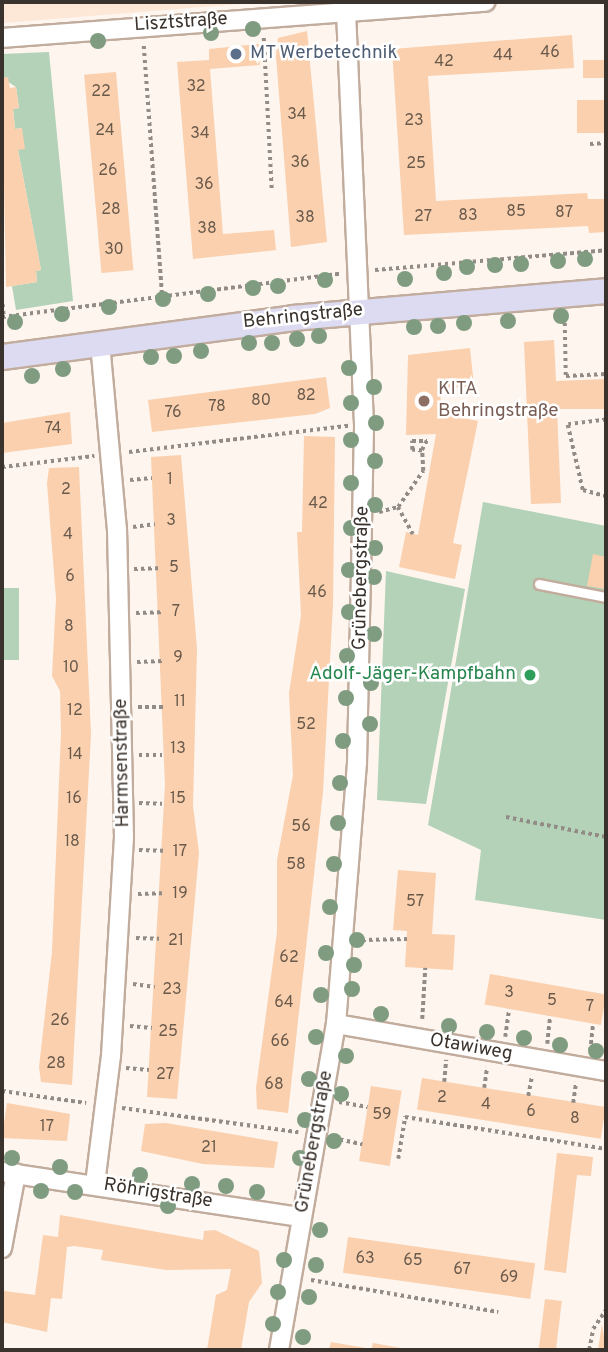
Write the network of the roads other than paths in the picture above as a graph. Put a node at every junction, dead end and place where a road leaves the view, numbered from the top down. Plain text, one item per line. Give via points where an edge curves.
1 (486, 2) edge
2 (371, 5) edge
3 (346, 11) junction
4 (2, 38) edge
5 (606, 291) edge
6 (361, 311) junction
7 (100, 342) junction
8 (2, 357) edge
9 (539, 584) dead end
10 (606, 597) edge
11 (336, 1024) junction
12 (597, 1069) edge
13 (9, 1172) edge
14 (95, 1184) junction
15 (301, 1217) junction
16 (2, 1248) edge
17 (279, 1350) edge

1 - 2 street, Lisztstraße
2 - 3 street, Lisztstraße
3 - 4 street, Lisztstraße
3 - 6 street, Grünebergstraße
5 - 6 main road, Behringstraße
6 - 7 main road, Behringstraße
6 - 11 street, Grünebergstraße via 364,424 358,762
7 - 8 main road, Behringstraße
7 - 14 street, Harmsenstraße via 112,454 120,613 122,894 106,1106
9 - 10 lane
11 - 12 street, Otawiweg
11 - 15 street, Grünebergstraße
13 - 14 street, Röhrigstraße
13 - 16 street, Röhrigstraße
14 - 15 street, Röhrigstraße
15 - 17 street, Grünebergstraße

